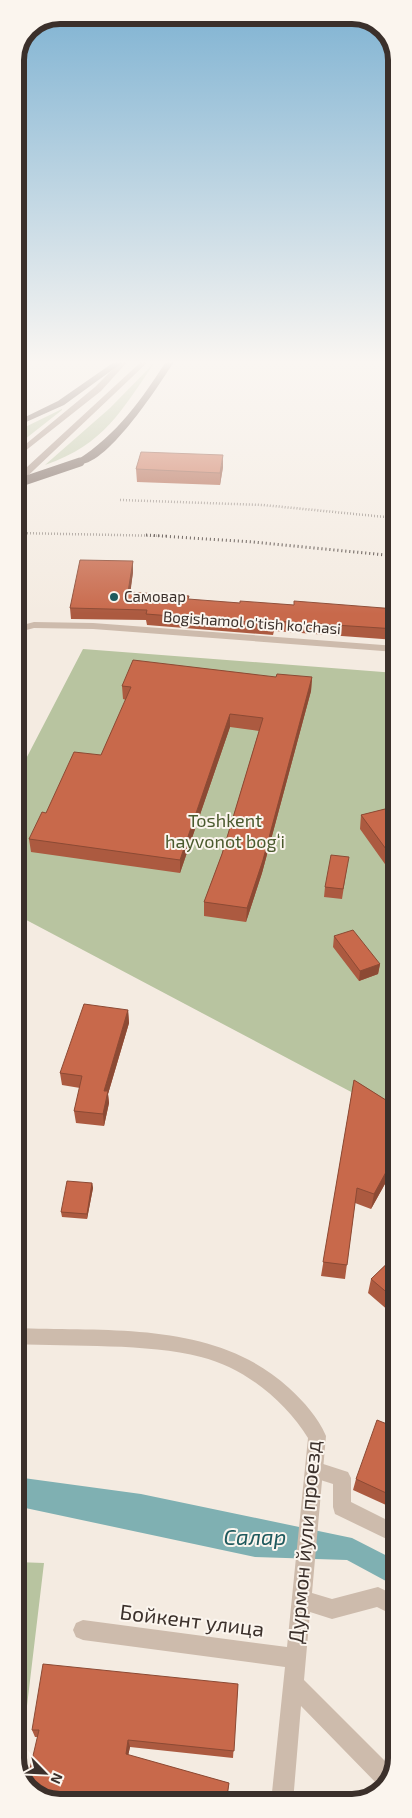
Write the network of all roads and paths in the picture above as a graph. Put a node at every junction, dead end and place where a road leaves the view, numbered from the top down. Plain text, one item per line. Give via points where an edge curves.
1 (56, 445) edge
2 (106, 445) edge
3 (24, 476) edge
4 (24, 482) edge
5 (24, 628) edge
6 (388, 648) edge
7 (24, 1336) edge
8 (314, 1470) junction
9 (388, 1530) edge
10 (301, 1599) junction
11 (388, 1602) edge
12 (82, 1630) dead end
13 (295, 1658) junction
14 (292, 1683) junction
15 (384, 1775) edge
16 (283, 1794) edge

1 - 3 main road
2 - 4 highway, bridge via 80,462
5 - 6 street, Bogishamol o'tish ko'chasi via 93,626
7 - 8 street, Дурмон йули проезд via 184,1345 222,1356 276,1387 307,1417 316,1436
8 - 9 street via 342,1478 342,1507
8 - 10 street, Дурмон йули проезд
10 - 11 street via 332,1608 378,1597
10 - 13 street, Дурмон йули проезд
12 - 13 street, Бойкент улица
13 - 14 street, Дурмон йули проезд
14 - 15 street
14 - 16 street, Дурмон йули проезд

